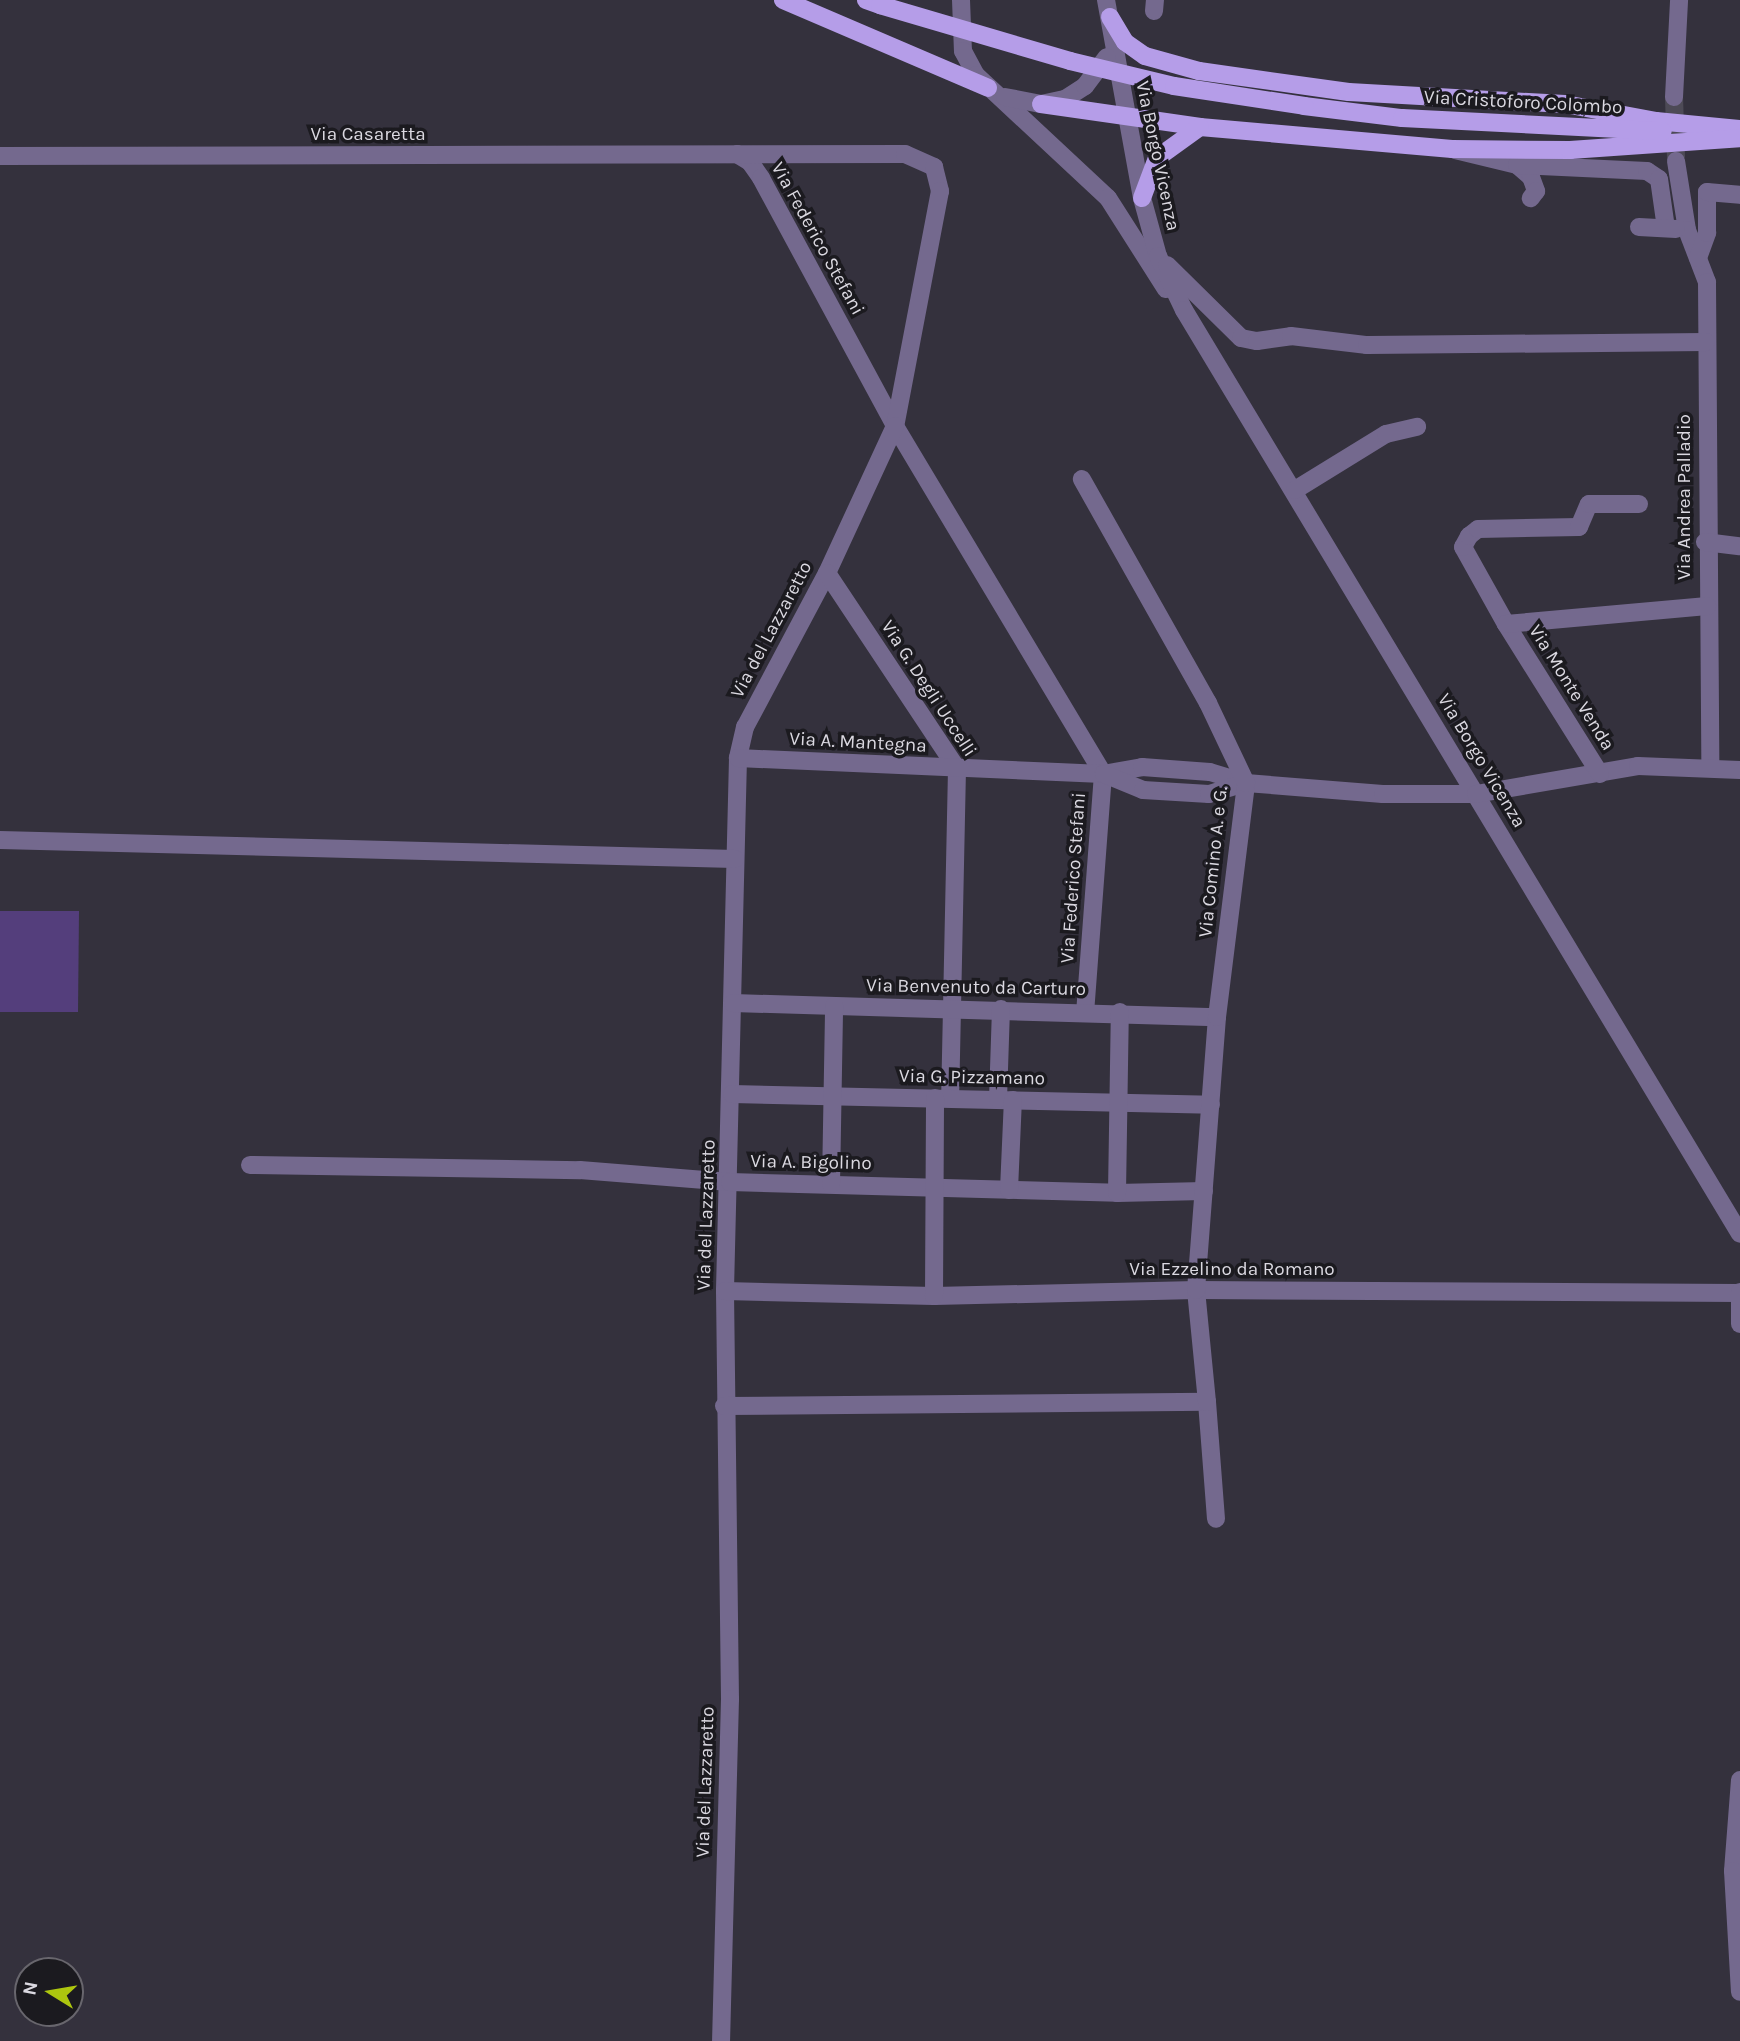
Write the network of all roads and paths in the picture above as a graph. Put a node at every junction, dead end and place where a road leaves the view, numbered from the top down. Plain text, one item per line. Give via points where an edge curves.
1 (783, 0) edge
2 (961, 0) edge
3 (873, 3) edge
4 (1107, 5) edge
5 (1678, 7) edge
6 (1111, 46) junction
7 (995, 92) junction
8 (1674, 97) tunnel mouth
9 (1041, 104) junction
10 (1128, 118) junction
11 (1200, 127) junction
12 (1740, 133) edge
13 (1452, 149) junction
14 (737, 154) junction
15 (0, 156) edge
16 (1676, 161) tunnel mouth
17 (1517, 165) junction
18 (1740, 195) edge
19 (1142, 198) junction
20 (1531, 198) dead end
21 (1639, 227) dead end
22 (1666, 228) junction
23 (1687, 230) junction
24 (1158, 256) junction
25 (1698, 258) junction
26 (1184, 310) junction
27 (1706, 342) junction
28 (895, 426) junction
29 (1417, 427) dead end
30 (1082, 479) dead end
31 (1295, 489) junction
32 (1639, 504) dead end
33 (1705, 542) junction
34 (1740, 546) edge
35 (827, 573) junction
36 (1707, 606) junction
37 (1506, 625) junction
38 (738, 758) junction
39 (1710, 767) junction
40 (957, 769) junction
41 (1740, 770) edge
42 (1103, 774) junction
43 (1600, 774) junction
44 (1246, 783) junction
45 (1476, 794) junction
46 (0, 841) edge
47 (735, 859) junction
48 (733, 1003) junction
49 (834, 1006) junction
50 (952, 1007) junction
51 (1001, 1009) junction
52 (1085, 1012) junction
53 (1120, 1012) junction
54 (1217, 1017) junction
55 (732, 1094) junction
56 (832, 1096) junction
57 (943, 1098) junction
58 (1005, 1099) junction
59 (1118, 1101) junction
60 (1211, 1105) junction
61 (250, 1165) dead end
62 (730, 1182) junction
63 (831, 1184) junction
64 (935, 1187) junction
65 (1009, 1190) junction
66 (1204, 1191) junction
67 (1117, 1193) junction
68 (1740, 1234) edge
69 (1196, 1290) junction
70 (725, 1291) junction
71 (1740, 1293) edge
72 (934, 1296) junction
73 (1740, 1324) edge
74 (1207, 1402) junction
75 (724, 1406) junction
76 (1216, 1519) dead end
77 (1740, 1780) edge
78 (1740, 1992) edge
79 (721, 2041) edge

1 - 7 main road
2 - 7 street, Via Borgo Vicenza via 963,51
3 - 12 main road, Via Cristoforo Colombo, bridge via 988,41 1083,65 1174,86 1304,106 1402,118
4 - 6 street, Via Borgo Vicenza
4 - 12 main road via 1125,43 1145,56 1199,71 1349,92 1565,104
5 - 8 street
6 - 9 street via 1085,86 1065,99
6 - 10 street, Via Borgo Vicenza
7 - 9 street
7 - 26 street, Via Borgo Vicenza via 1108,198 1150,269
9 - 10 main road
10 - 11 main road
10 - 19 street, Via Borgo Vicenza
11 - 13 main road
11 - 19 main road via 1157,158
12 - 13 main road via 1570,150
13 - 17 street
14 - 15 street, Via Casaretta
14 - 28 street, Via Federico Stefani via 750,162 761,178
14 - 28 street, Via Federico Stefani via 905,154 934,167 940,191
16 - 23 street, Via Andrea Palladio
17 - 20 street via 1531,177 1536,191
17 - 22 street via 1647,171 1659,179
18 - 25 street via 1707,192 1707,233
19 - 24 street, Via Borgo Vicenza
21 - 22 street
22 - 23 street
23 - 25 street, Via Andrea Palladio
24 - 26 street, Via Borgo Vicenza
24 - 27 street via 1241,338 1257,341 1291,337 1367,345
25 - 27 street, Via Andrea Palladio via 1707,282
26 - 31 street, Via Borgo Vicenza
27 - 33 street, Via Andrea Palladio
28 - 35 street, Via del Lazzaretto
28 - 42 street, Via Federico Stefani
29 - 31 street via 1386,434
30 - 44 street, Via Comino A. e G. via 1208,703
31 - 45 street, Via Borgo Vicenza
32 - 37 street, Via Monte Venda via 1589,504 1579,527 1478,528 1469,536 1463,547
33 - 34 street
33 - 36 street, Via Andrea Palladio
35 - 38 street, Via del Lazzaretto via 745,727
35 - 40 street, Via G. Degli Uccelli
36 - 37 street, Via Monte Venda
36 - 39 street, Via Andrea Palladio
37 - 43 street, Via Monte Venda
38 - 40 street, Via A. Mantegna
38 - 47 street, Via del Lazzaretto
39 - 41 street, Via A. Mantegna
39 - 43 street, Via A. Mantegna via 1637,766
40 - 42 street, Via A. Mantegna
40 - 50 street, Via G. Degli Uccelli
42 - 44 street, Via A. Mantegna via 1142,767 1210,772
42 - 52 street, Via Federico Stefani
43 - 45 street, Via A. Mantegna
44 - 45 street, Via A. Mantegna via 1383,794
44 - 54 street, Via Comino A. e G.
45 - 68 street, Via Borgo Vicenza
46 - 47 street
47 - 48 street, Via del Lazzaretto
48 - 49 street, Via Benvenuto da Carturo
48 - 55 street, Via del Lazzaretto
49 - 50 street, Via Benvenuto da Carturo
49 - 56 street
50 - 51 street, Via Benvenuto da Carturo
50 - 57 street, Via G. Degli Uccelli
51 - 52 street, Via Benvenuto da Carturo
51 - 58 street
52 - 53 street, Via Benvenuto da Carturo
53 - 54 street, Via Benvenuto da Carturo
53 - 59 street
54 - 60 street, Via Comino A. e G.
55 - 56 street, Via G. Pizzamano
55 - 62 street, Via del Lazzaretto
56 - 57 street, Via G. Pizzamano
56 - 63 street
57 - 58 street, Via G. Pizzamano
57 - 64 street, Via G. Degli Uccelli
58 - 59 street, Via G. Pizzamano
58 - 65 street
59 - 60 street, Via G. Pizzamano
59 - 67 street
60 - 66 street, Via Comino A. e G.
61 - 62 street, Via A. Bigolino via 580,1170
62 - 63 street, Via A. Bigolino
62 - 70 street, Via del Lazzaretto
63 - 64 street, Via A. Bigolino
64 - 65 street, Via A. Bigolino
64 - 72 street, Via G. Degli Uccelli
65 - 67 street, Via A. Bigolino
66 - 67 street, Via A. Bigolino
66 - 69 street, Via Comino A. e G.
69 - 71 street, Via Ezzelino da Romano
69 - 72 street, Via Ezzelino da Romano
69 - 74 street, Via Comino A. e G.
70 - 72 street, Via Ezzelino da Romano
70 - 75 street, Via del Lazzaretto
71 - 73 street
74 - 75 street
74 - 76 street, Via Comino A. e G.
75 - 79 street, Via del Lazzaretto via 730,1699
77 - 78 street via 1733,1871

